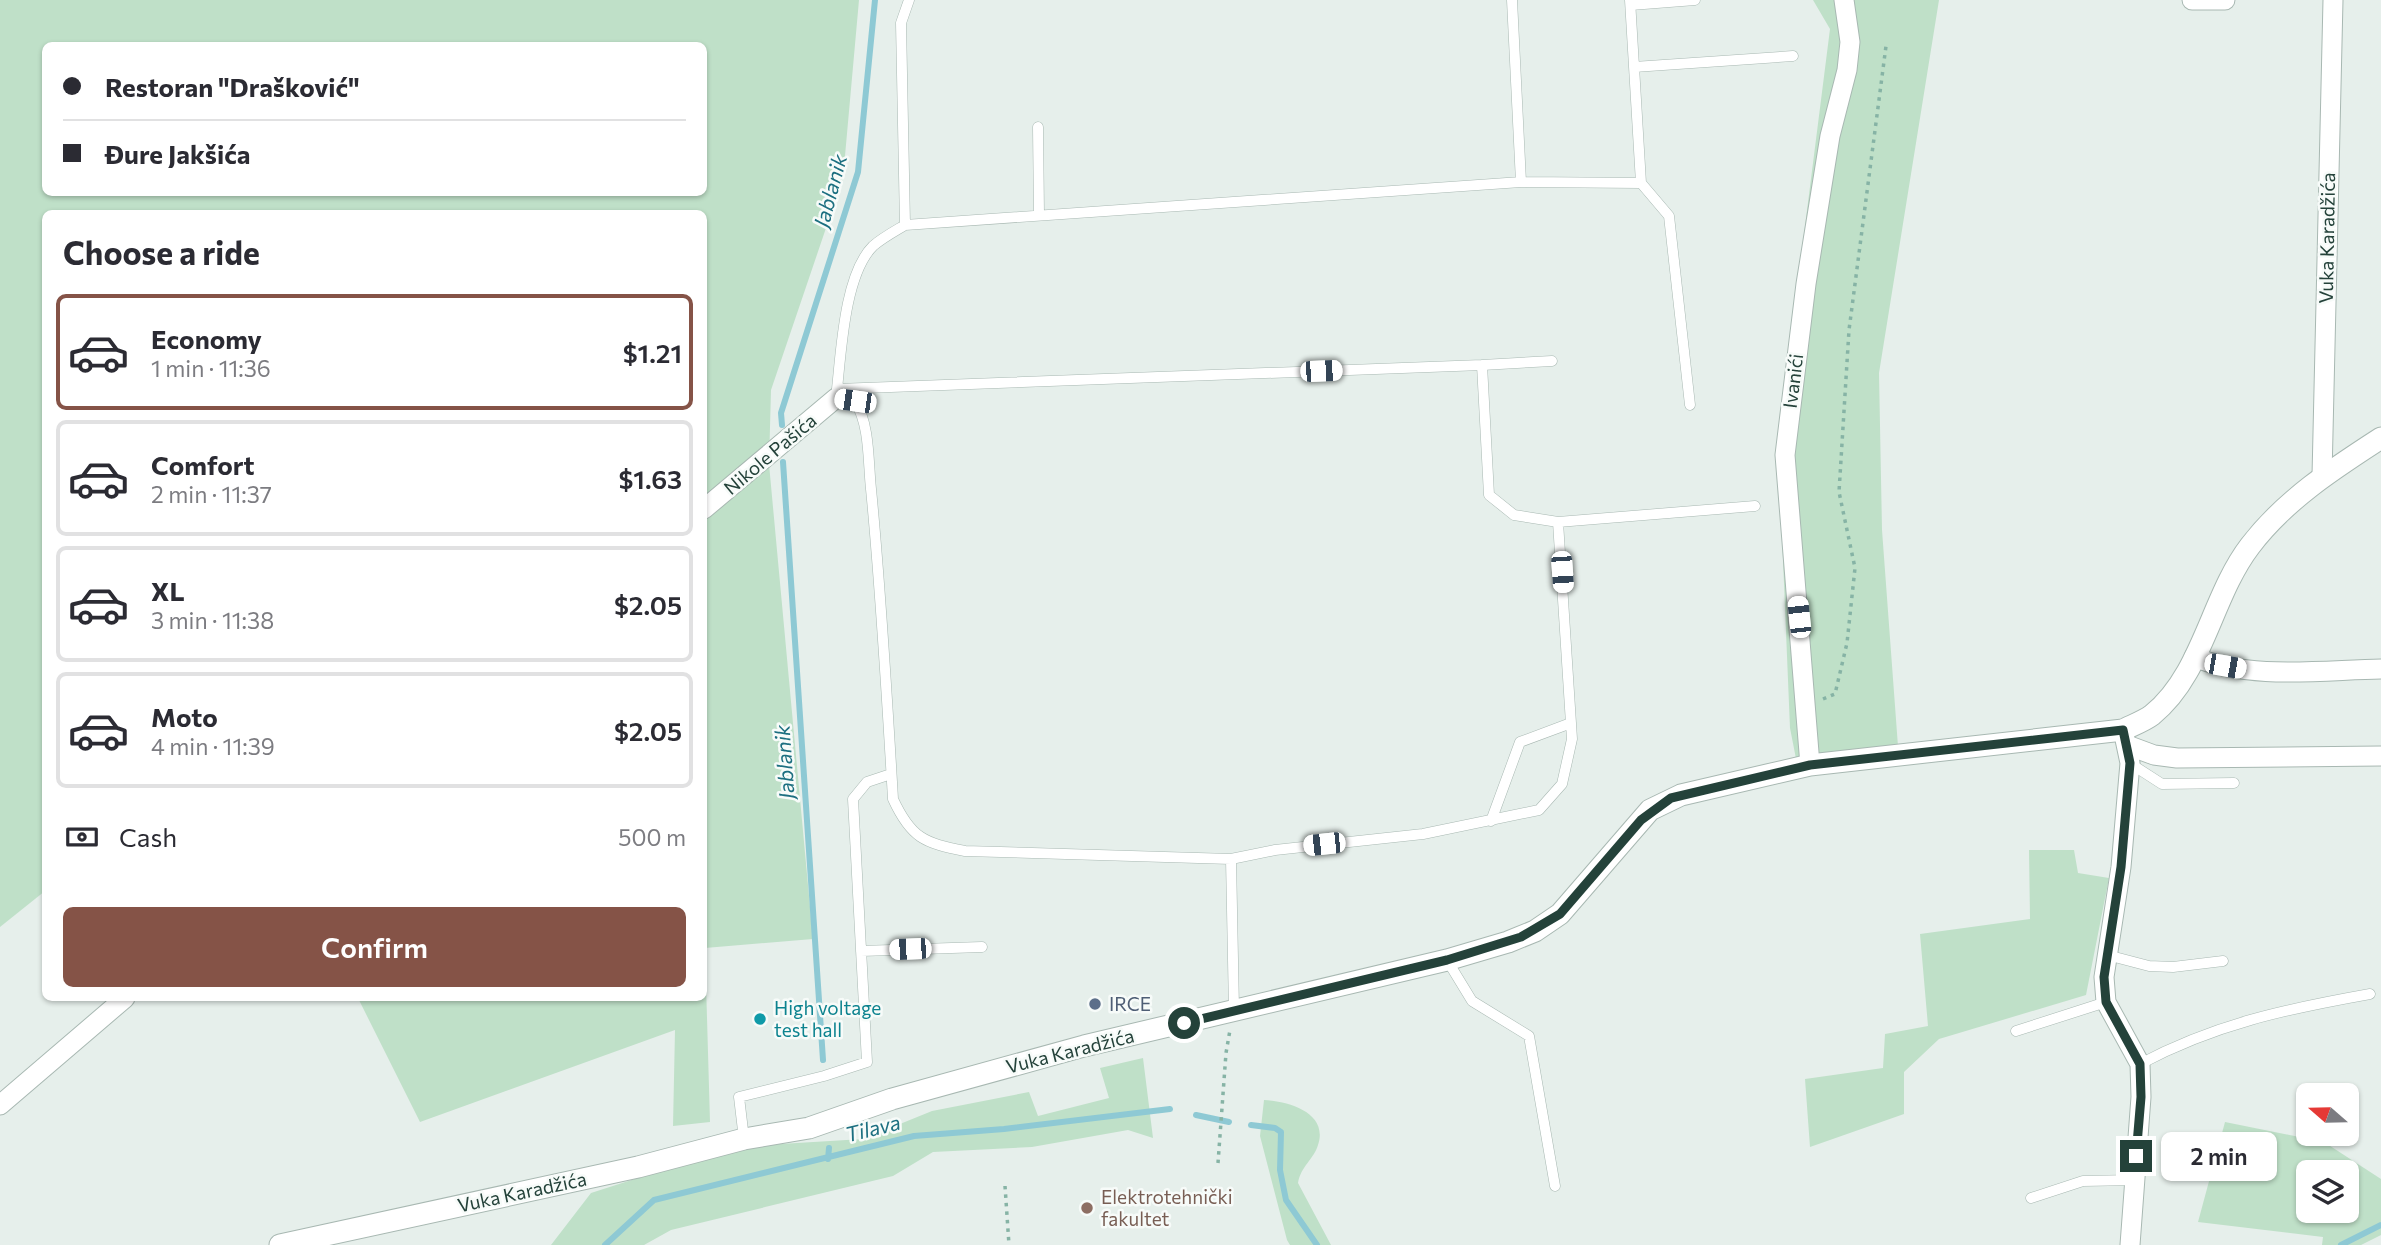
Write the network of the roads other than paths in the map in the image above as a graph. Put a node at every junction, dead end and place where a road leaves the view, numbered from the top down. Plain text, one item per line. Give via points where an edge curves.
1 (909, 0) edge
2 (1511, 0) edge
3 (1695, 0) edge
4 (1844, 0) edge
5 (2192, 0) edge
6 (2225, 0) edge
7 (2333, 0) edge
8 (1631, 2) edge
9 (1793, 56) dead end
10 (1634, 67) junction
11 (1038, 127) dead end
12 (1521, 182) junction
13 (1641, 183) junction
14 (1039, 215) junction
15 (905, 225) junction
16 (1552, 361) dead end
17 (1482, 365) junction
18 (837, 394) junction
19 (1690, 405) dead end
20 (2381, 438) edge
21 (2322, 476) junction
22 (707, 506) edge
23 (1755, 506) dead end
24 (1558, 522) junction
25 (2194, 657) junction
26 (2381, 669) edge
27 (1571, 723) junction
28 (2127, 746) junction
29 (2381, 755) edge
30 (1810, 765) junction
31 (891, 774) junction
32 (2234, 783) dead end
33 (1491, 821) junction
34 (1231, 859) junction
35 (982, 947) dead end
36 (861, 951) junction
37 (2107, 955) junction
38 (1447, 960) junction
39 (2223, 961) dead end
40 (2370, 995) dead end
41 (121, 1001) edge
42 (2106, 1002) junction
43 (1234, 1011) junction
44 (2016, 1031) dead end
45 (2140, 1064) junction
46 (0, 1105) edge
47 (744, 1139) junction
48 (2134, 1180) junction
49 (1555, 1186) dead end
50 (2031, 1198) dead end
51 (280, 1245) edge
52 (2130, 1245) edge

1 - 15 lane via 901,23
2 - 12 lane
3 - 8 lane
4 - 30 street, Ivanići via 1850,42 1847,70 1830,135 1806,284 1785,455
5 - 6 street
7 - 21 street, Vuka Karadžića
8 - 10 lane
9 - 10 lane
10 - 13 lane
11 - 14 lane
12 - 13 lane
12 - 14 lane
13 - 19 lane via 1669,216
14 - 15 lane
15 - 18 lane via 872,247 852,286
16 - 17 lane
17 - 18 lane
17 - 24 lane via 1489,495 1514,515
18 - 22 street, Nikole Pašića
18 - 31 lane via 855,401 866,437
20 - 21 street, Vuka Karadžića
21 - 25 street, Vuka Karadžića via 2250,545 2225,585
23 - 24 lane
24 - 27 lane
25 - 26 street via 2240,669
25 - 28 street, Vuka Karadžića via 2172,694
27 - 33 lane via 1520,742
27 - 33 lane via 1562,784 1539,810
28 - 29 street, Vuka Karadžića via 2177,758
28 - 30 street, Vuka Karadžića
28 - 32 lane via 2162,784
28 - 37 street via 2121,867
30 - 38 street, Vuka Karadžića via 1660,803 1548,923 1521,937
31 - 34 lane via 892,799 905,825 927,843 965,851
31 - 36 lane via 867,782 853,799
33 - 34 lane
34 - 43 lane
35 - 36 lane
36 - 47 lane via 867,1062 739,1097
37 - 39 lane via 2150,966
37 - 42 street
38 - 43 street, Vuka Karadžića
38 - 49 lane via 1472,1001 1529,1036
40 - 45 lane via 2264,1014 2184,1042
41 - 46 street
42 - 44 lane
42 - 45 street
43 - 47 street, Vuka Karadžića via 1084,1046 892,1099 809,1128
45 - 48 street
47 - 51 street, Vuka Karadžića via 638,1167
48 - 50 lane via 2083,1181
48 - 52 street

